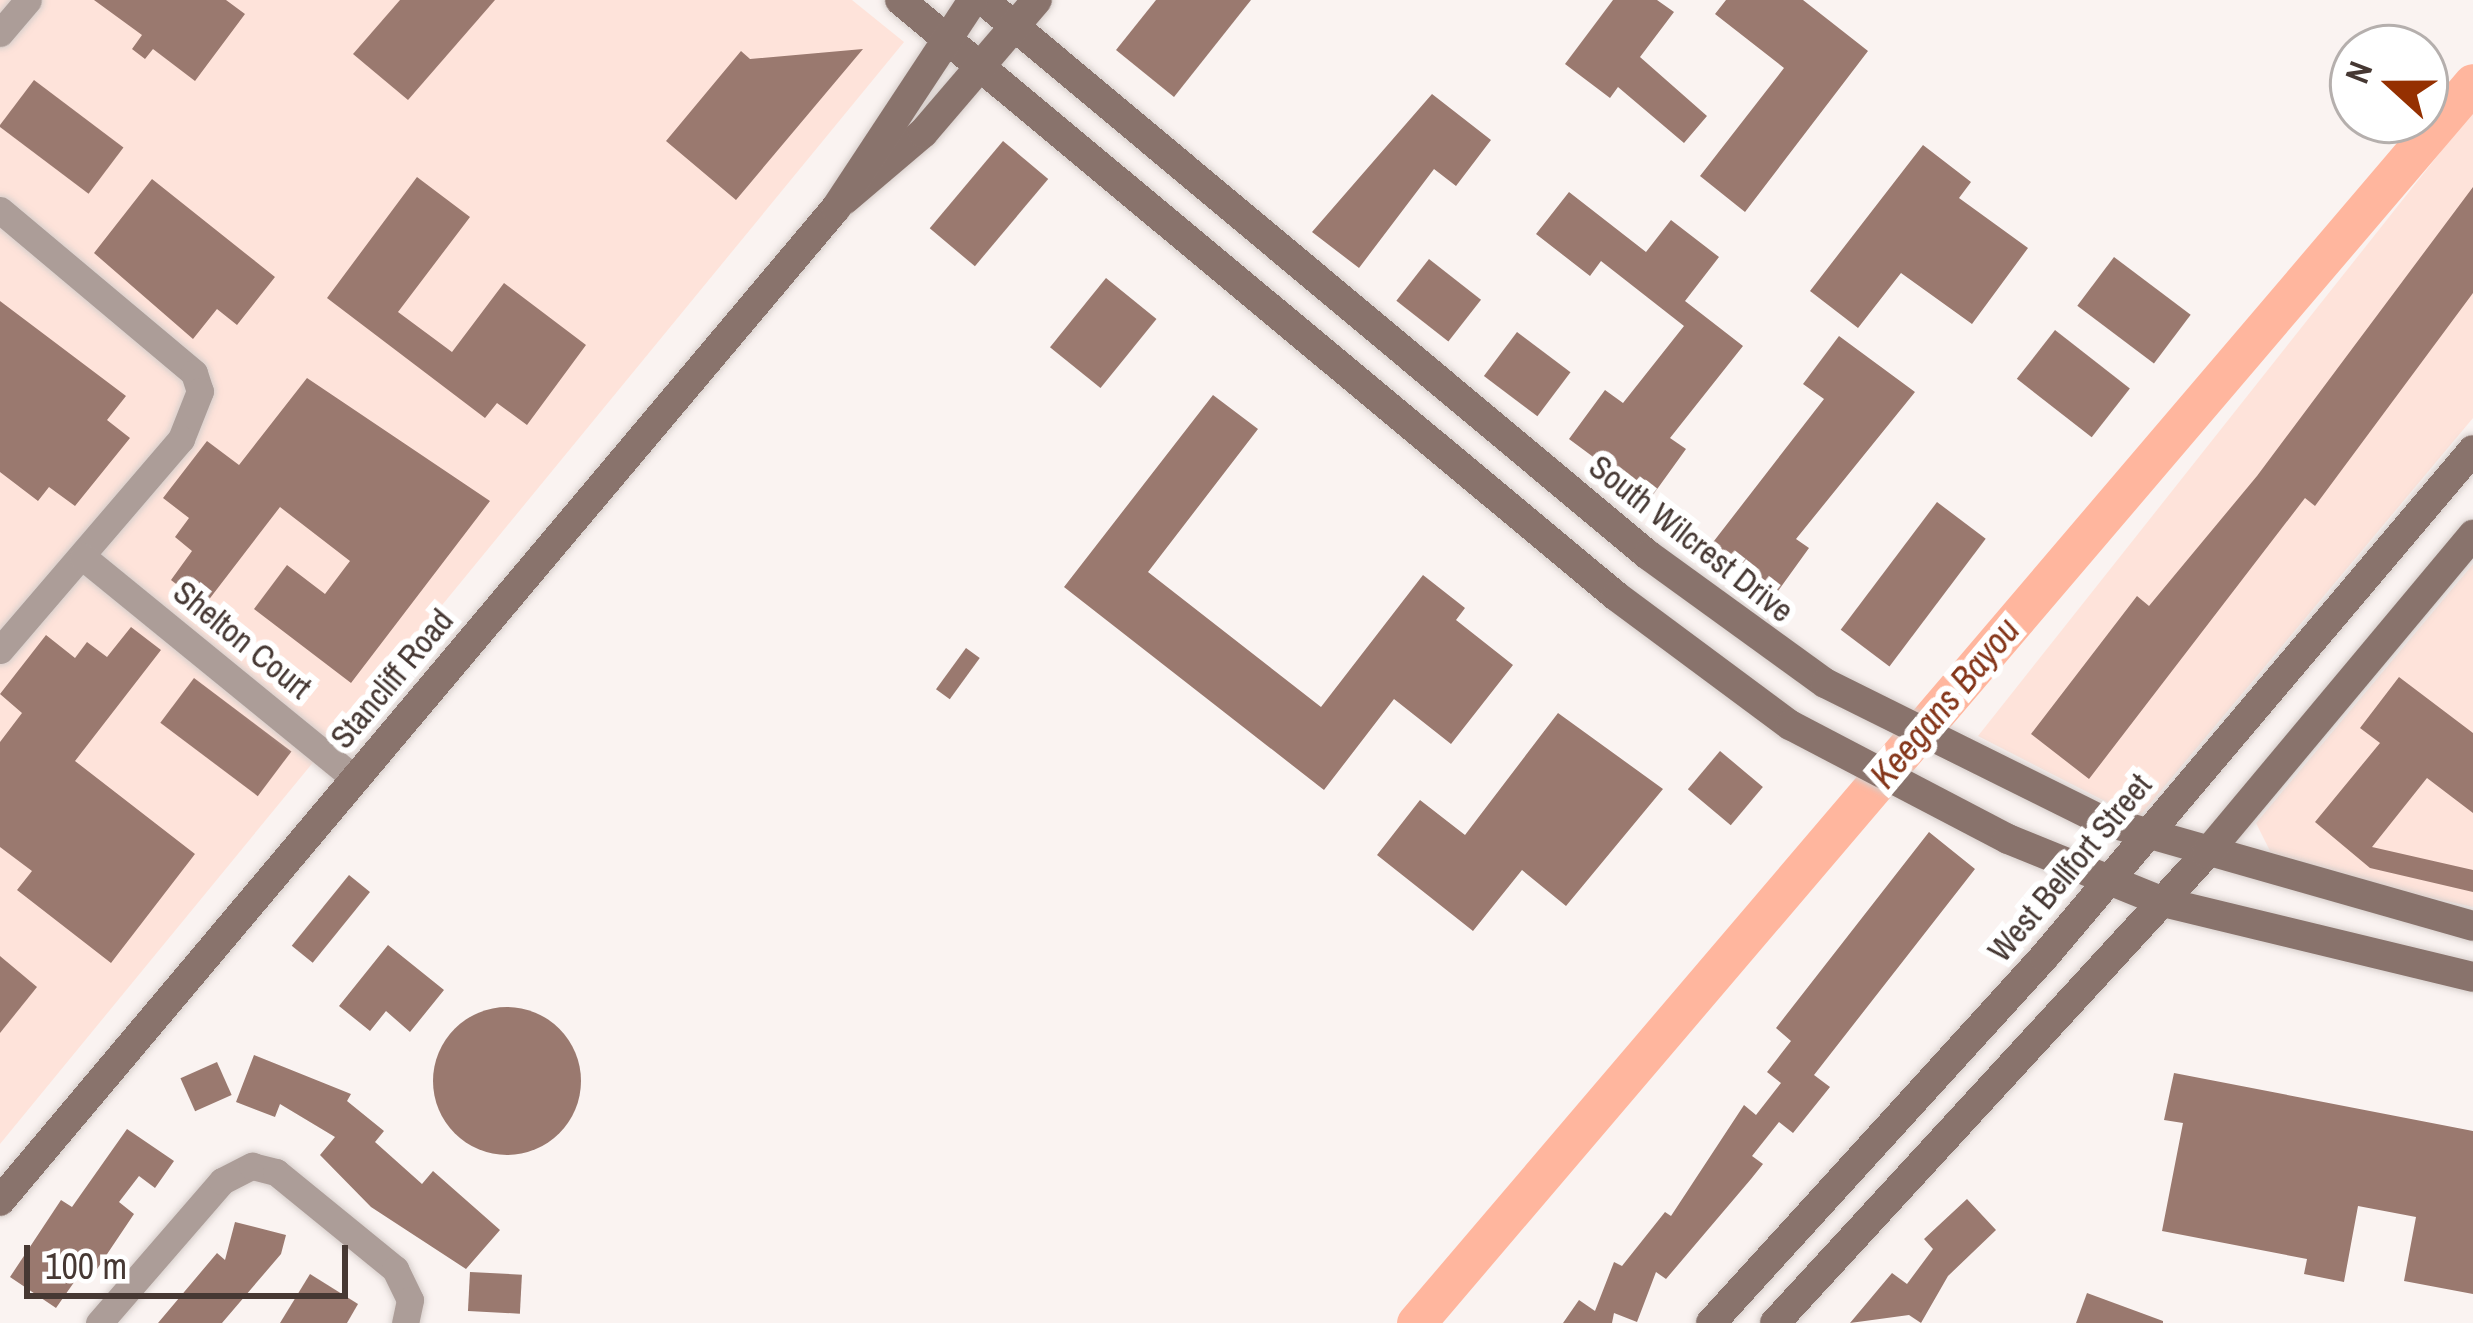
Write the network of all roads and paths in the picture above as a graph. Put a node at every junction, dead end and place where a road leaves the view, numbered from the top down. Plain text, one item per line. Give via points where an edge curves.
1 (28, 0) edge
2 (900, 0) edge
3 (973, 0) edge
4 (983, 0) edge
5 (1037, 0) edge
6 (1015, 26) junction
7 (0, 33) edge
8 (944, 34) junction
9 (981, 66) junction
10 (839, 204) junction
11 (0, 210) edge
12 (1259, 231) junction
13 (1227, 269) junction
14 (2473, 450) edge
15 (2424, 509) junction
16 (2470, 539) edge
17 (1648, 555) junction
18 (83, 557) junction
19 (1616, 596) junction
20 (0, 650) edge
21 (355, 779) junction
22 (2146, 834) junction
23 (2207, 854) junction
24 (2108, 881) junction
25 (2163, 902) junction
26 (2473, 926) edge
27 (2473, 977) edge
28 (1906, 1108) junction
29 (1942, 1138) junction
30 (0, 1201) edge
31 (99, 1323) edge
32 (405, 1323) edge
33 (1711, 1323) edge
34 (1774, 1323) edge

1 - 7 street
2 - 8 main road
3 - 8 main road, Stancliff Road
4 - 6 main road, South Wilcrest Drive
5 - 6 main road, Stancliff Road
6 - 9 main road, Stancliff Road
6 - 12 main road, South Wilcrest Drive
8 - 9 main road
8 - 10 main road, Stancliff Road
9 - 10 main road, Stancliff Road via 879,178
9 - 13 main road
10 - 21 main road, Stancliff Road
11 - 18 street via 194,373 200,391 181,439
12 - 13 main road
12 - 17 main road, South Wilcrest Drive
13 - 19 main road
14 - 15 main road, West Bellfort Street
15 - 16 main road
15 - 22 main road, West Bellfort Street
16 - 23 main road
17 - 19 main road
17 - 22 main road, South Wilcrest Drive via 1761,641 1878,712
18 - 20 street
18 - 21 street, Shelton Court
19 - 24 main road via 1844,755
21 - 30 main road, Stancliff Road
22 - 23 main road, South Wilcrest Drive
22 - 24 main road, West Bellfort Street
23 - 25 main road
23 - 26 main road, South Wilcrest Drive
24 - 25 main road
24 - 28 main road, West Bellfort Street
25 - 27 main road
25 - 29 main road
28 - 29 main road
28 - 33 main road, West Bellfort Street
29 - 34 main road
31 - 32 street via 222,1180 252,1166 276,1172 395,1269 410,1300

